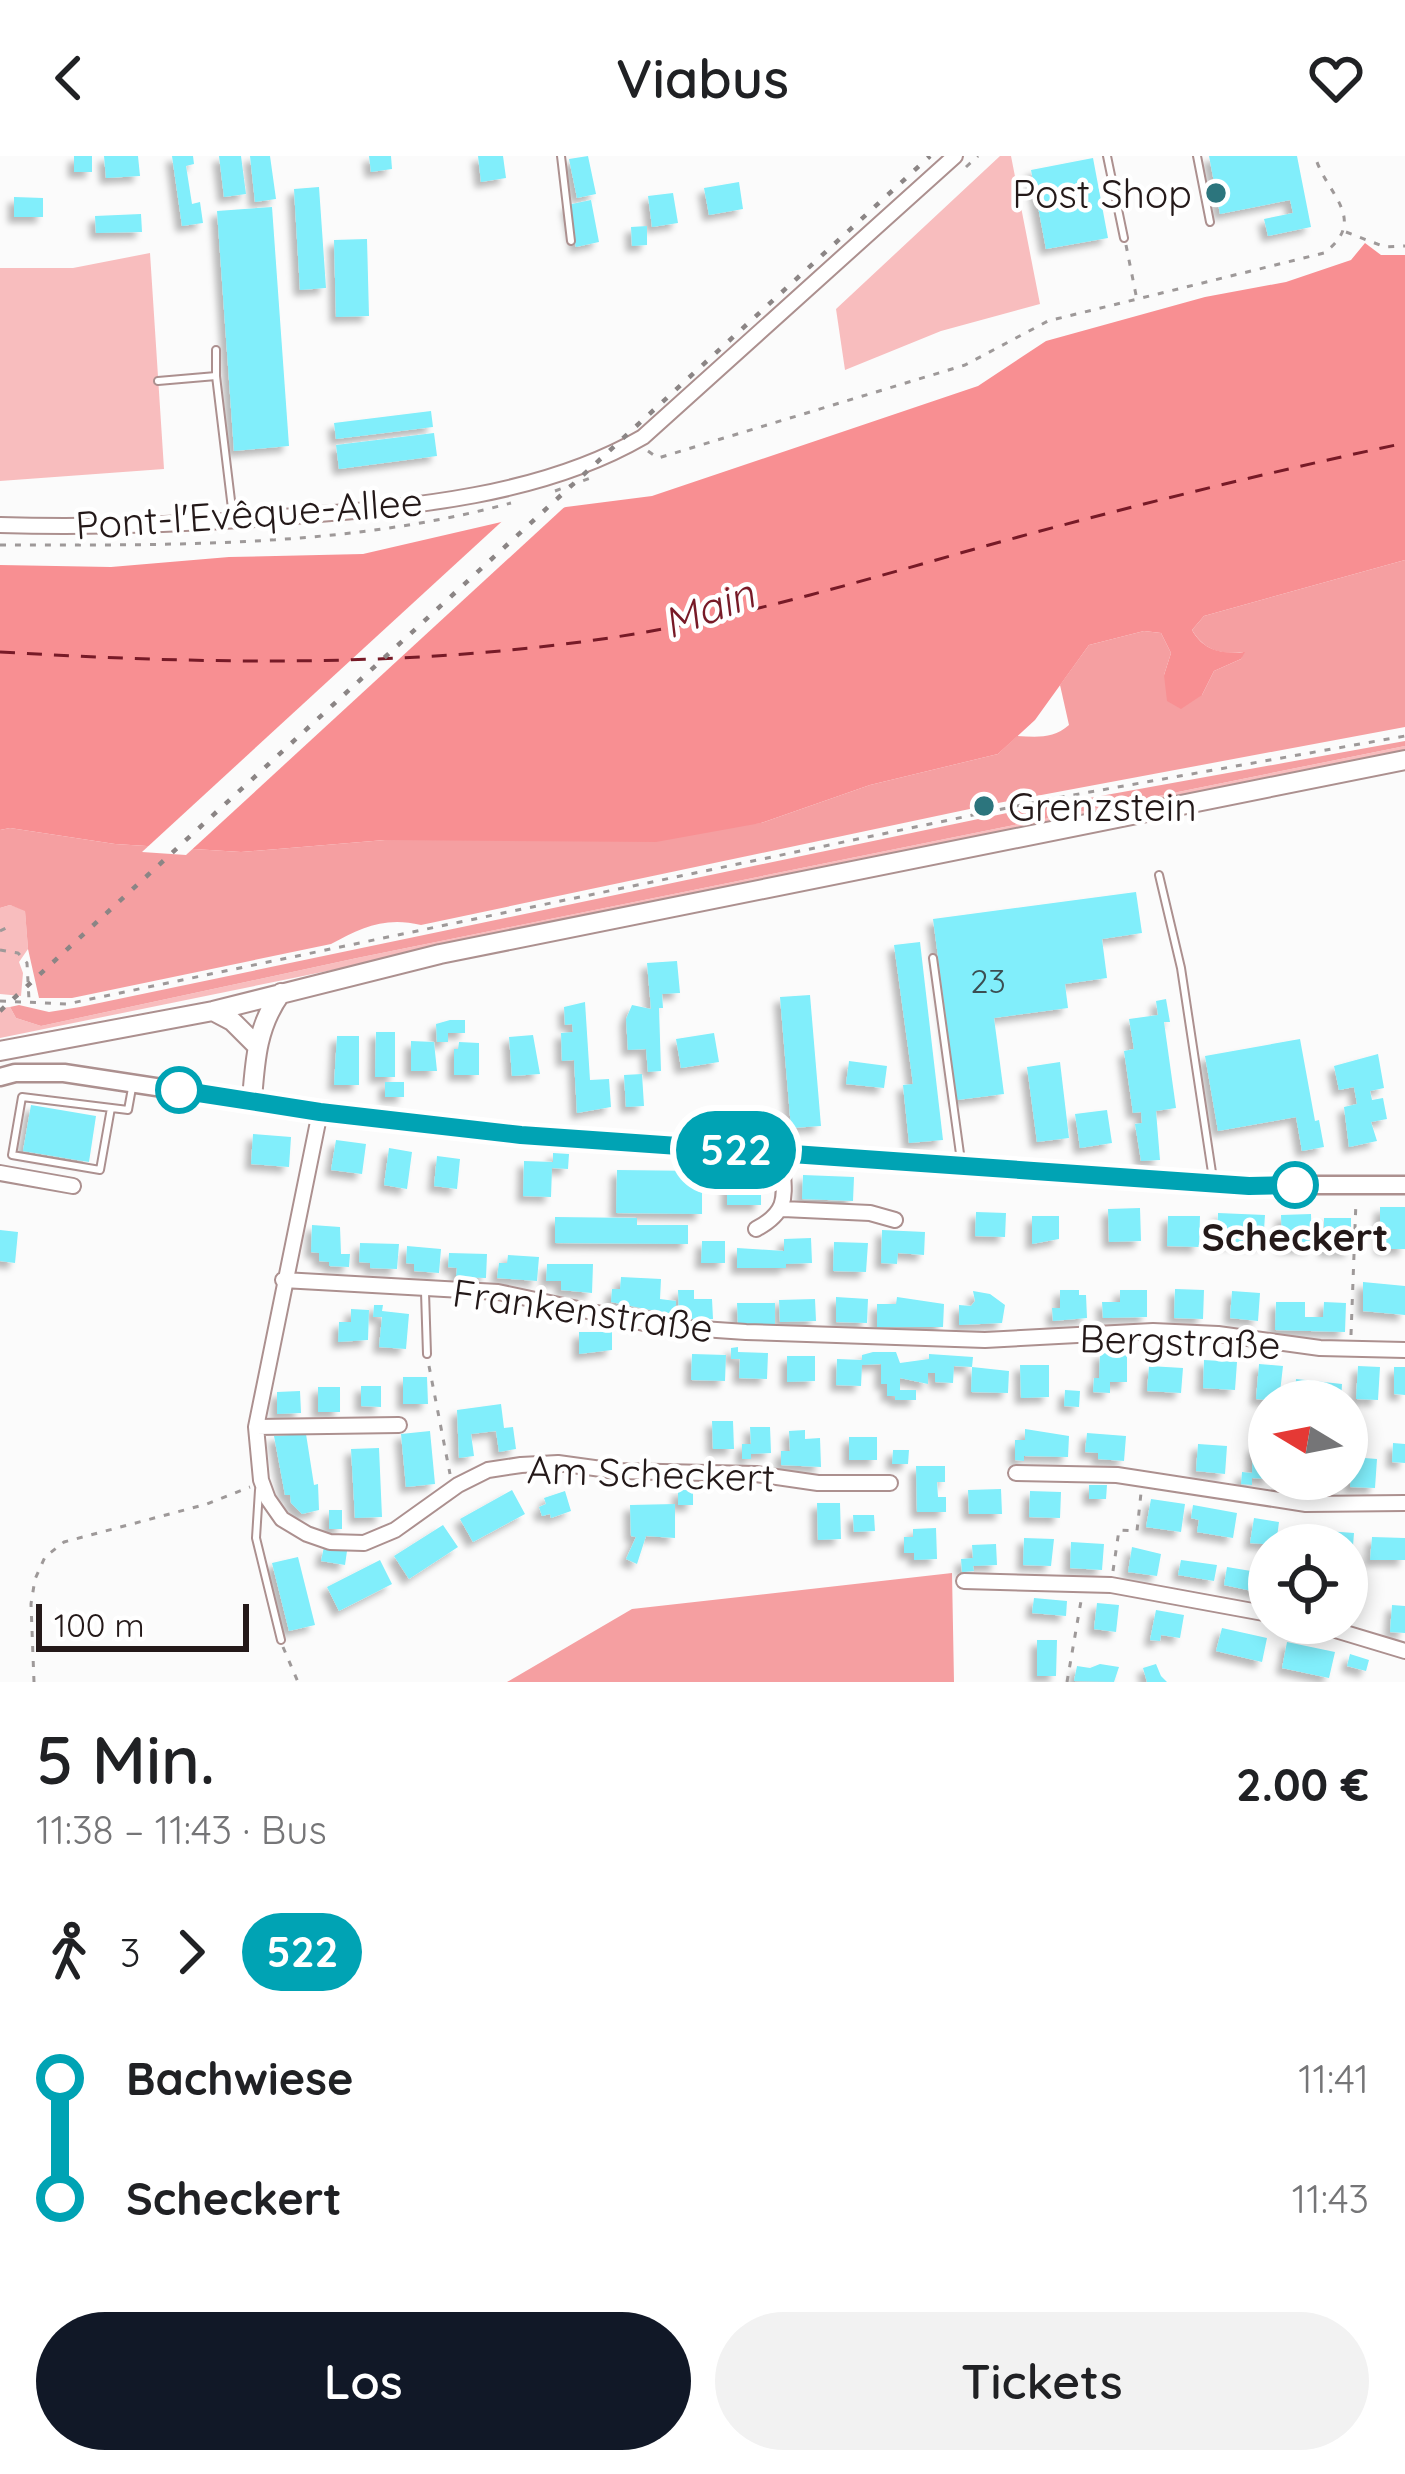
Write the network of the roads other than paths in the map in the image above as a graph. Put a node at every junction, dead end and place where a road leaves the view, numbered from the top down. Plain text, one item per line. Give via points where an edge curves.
1 (562, 156) edge
2 (1107, 156) edge
3 (1197, 156) edge
4 (958, 163) edge
5 (1210, 222) dead end
6 (1124, 238) road end
7 (571, 241) dead end
8 (216, 350) dead end
9 (216, 376) junction
10 (158, 381) dead end
11 (233, 521) junction
12 (0, 525) edge
13 (1405, 760) edge
14 (1159, 875) dead end
15 (933, 958) dead end
16 (280, 993) junction
17 (213, 1011) junction
18 (256, 1045) junction
19 (0, 1051) edge
20 (0, 1077) edge
21 (133, 1084) junction
22 (252, 1100) junction
23 (111, 1108) junction
24 (320, 1112) junction
25 (782, 1152) junction
26 (961, 1164) junction
27 (0, 1173) edge
28 (1214, 1183) junction
29 (1405, 1184) edge
30 (73, 1186) dead end
31 (783, 1209) junction
32 (895, 1220) dead end
33 (756, 1229) dead end
34 (283, 1280) junction
35 (425, 1288) junction
36 (954, 1340) joint
37 (1405, 1350) edge
38 (427, 1354) road end
39 (399, 1425) dead end
40 (256, 1427) junction
41 (1016, 1473) dead end
42 (261, 1480) junction
43 (890, 1483) dead end
44 (1405, 1503) edge
45 (964, 1581) dead end
46 (1248, 1610) edge
47 (281, 1640) road end
48 (1368, 1640) edge
49 (1405, 1651) edge

1 - 7 lane
2 - 6 lane
3 - 5 lane
4 - 11 street, Pont-l'Evêque-Allee via 621,450 561,473 394,508
8 - 9 lane
9 - 10 lane
9 - 11 lane
11 - 12 street, Pont-l'Evêque-Allee
13 - 16 main road
14 - 28 lane
15 - 26 lane
16 - 17 main road
16 - 18 main road
17 - 18 main road
17 - 19 main road
18 - 22 main road
20 - 21 street via 44,1071
21 - 22 street
21 - 23 lane via 128,1110
22 - 24 street
23 - 23 lane via 100,1170 12,1155 22,1097
24 - 25 street
24 - 34 street
25 - 26 street
25 - 31 street
26 - 28 street
27 - 30 street
28 - 29 street
31 - 32 street
31 - 33 street
34 - 35 street, Frankenstraße
34 - 40 street
35 - 36 street, Frankenstraße via 534,1298 658,1326
35 - 38 lane
36 - 37 street, Bergstraße via 1154,1331
39 - 40 street
40 - 42 street
41 - 44 street via 1143,1478 1306,1504
42 - 43 street, Am Scheckert via 283,1519 348,1545 395,1530 488,1470 558,1463
42 - 47 lane via 256,1538
45 - 46 street via 1111,1585
48 - 49 street

